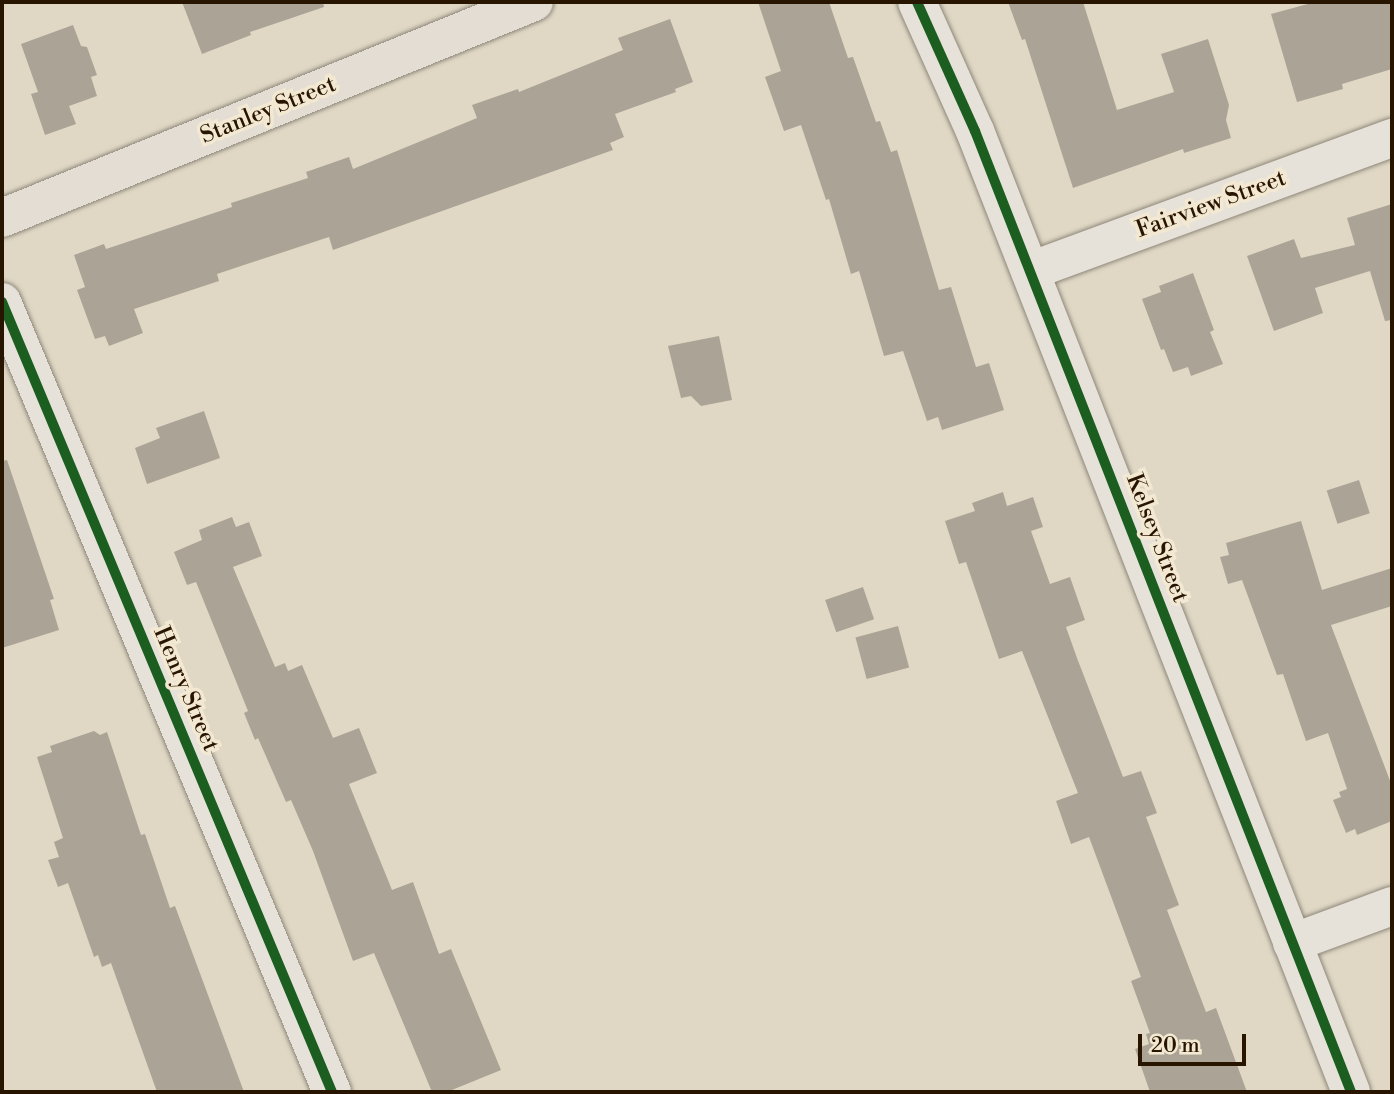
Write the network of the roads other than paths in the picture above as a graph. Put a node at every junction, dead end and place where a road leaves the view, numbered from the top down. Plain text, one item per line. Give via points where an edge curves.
1 (534, 2) edge
2 (917, 2) edge
3 (1392, 138) edge
4 (2, 218) edge
5 (1030, 271) junction
6 (2, 302) edge
7 (1392, 906) edge
8 (1292, 943) junction
9 (332, 1092) edge
10 (1351, 1092) edge

1 - 4 main road, Stanley Street
2 - 5 street, Kelsey Street via 954,79
3 - 5 street, Fairview Street
5 - 8 street, Kelsey Street
6 - 9 street, Henry Street
7 - 8 street
8 - 10 street, Kelsey Street

